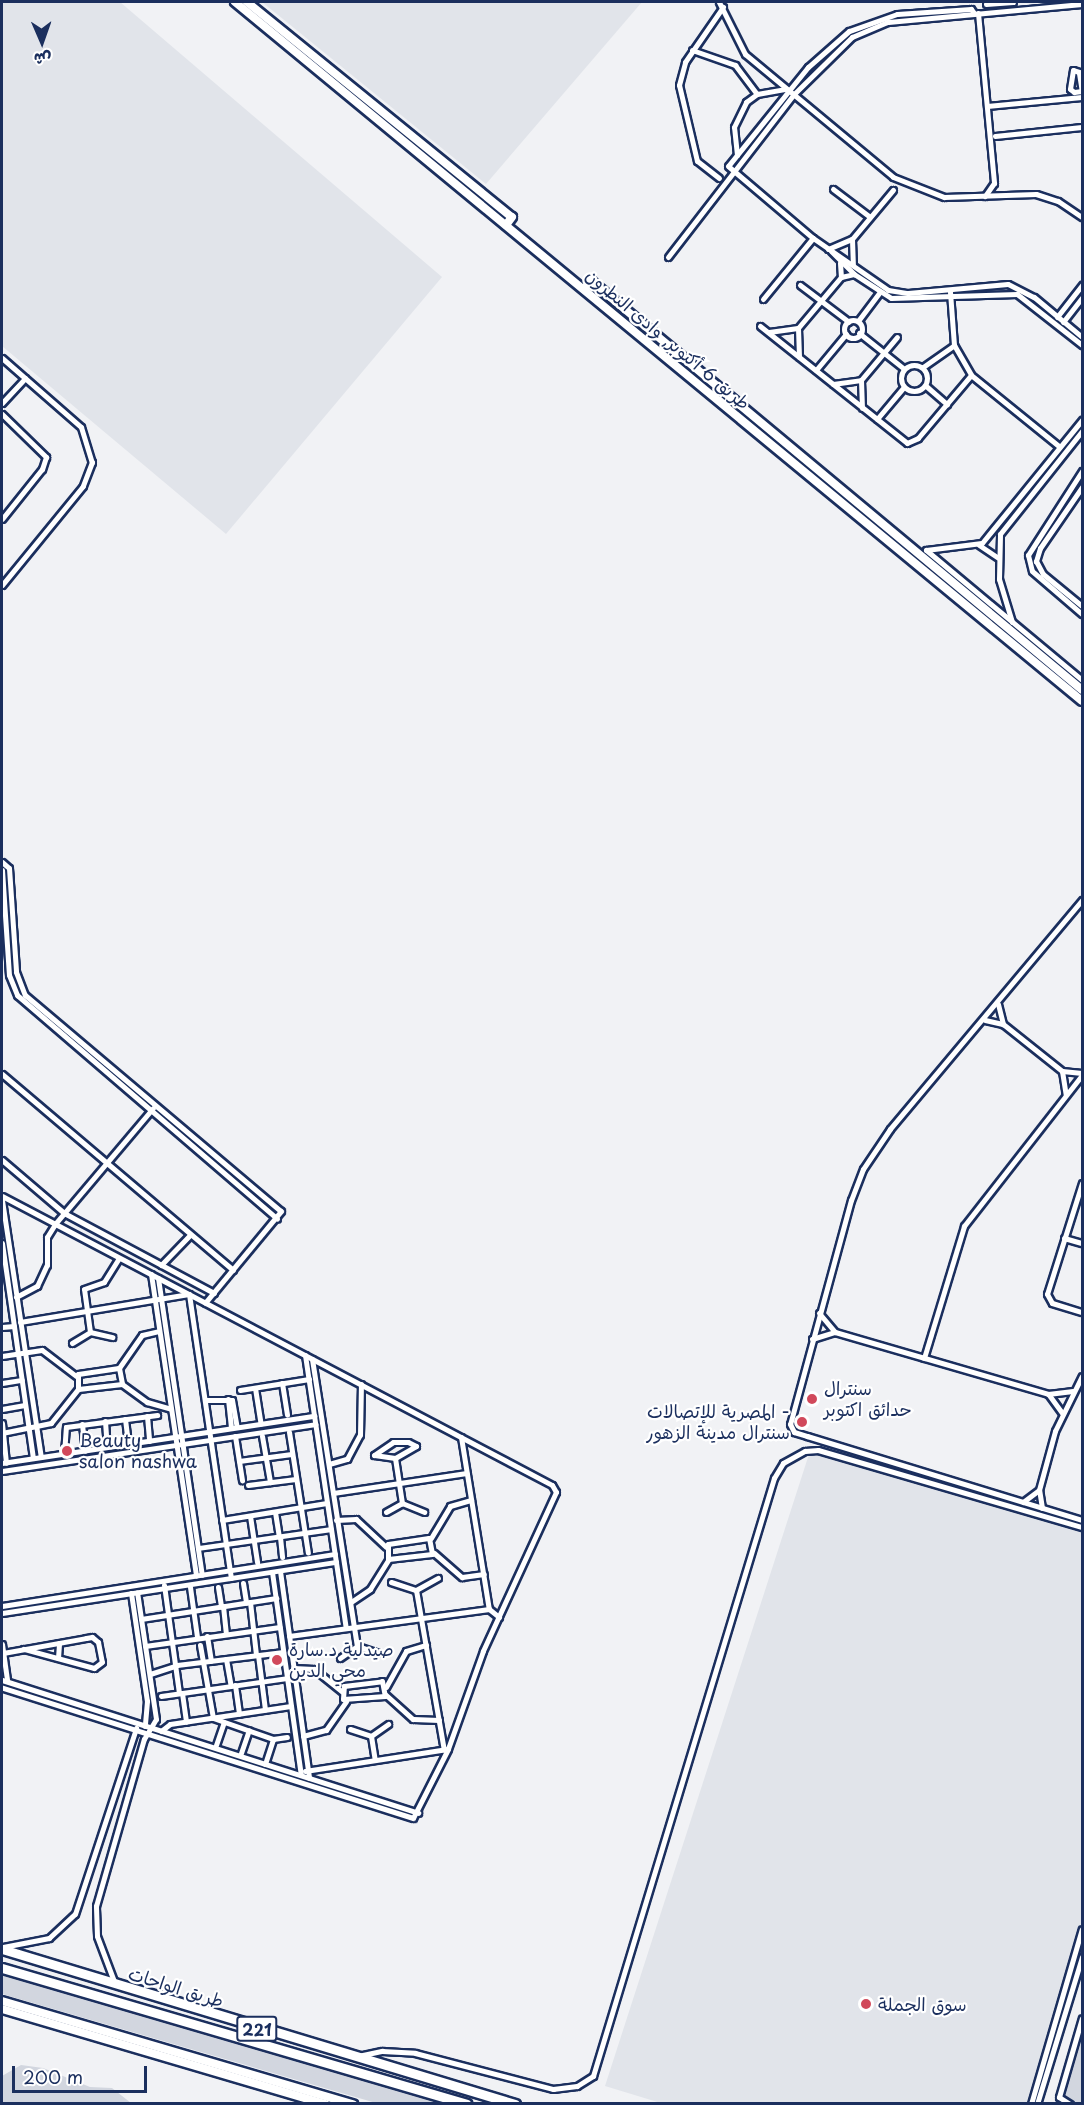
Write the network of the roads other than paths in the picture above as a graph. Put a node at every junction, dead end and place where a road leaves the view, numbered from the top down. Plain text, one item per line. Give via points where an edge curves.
1 (235, 2) edge
2 (247, 2) edge
3 (1013, 2) edge
4 (985, 3) edge
5 (721, 4) edge
6 (1083, 4) edge
7 (986, 12) junction
8 (976, 13) junction
9 (692, 50) junction
10 (788, 92) junction
11 (1082, 93) edge
12 (757, 94) junction
13 (987, 106) junction
14 (1083, 127) edge
15 (995, 136) dead end
16 (737, 155) junction
17 (734, 171) junction
18 (719, 178) dead end
19 (994, 183) junction
20 (833, 189) dead end
21 (893, 190) dead end
22 (1006, 194) junction
23 (985, 196) junction
24 (870, 217) junction
25 (1083, 217) edge
26 (506, 225) junction
27 (813, 238) junction
28 (852, 239) junction
29 (830, 250) junction
30 (668, 257) dead end
31 (840, 263) junction
32 (853, 264) junction
33 (854, 274) junction
34 (841, 277) junction
35 (800, 285) dead end
36 (1083, 285) edge
37 (584, 289) junction
38 (950, 292) junction
39 (879, 293) junction
40 (763, 298) dead end
41 (1083, 298) edge
42 (821, 301) junction
43 (1056, 319) junction
44 (858, 321) junction
45 (849, 322) junction
46 (1062, 323) junction
47 (760, 326) dead end
48 (798, 328) junction
49 (769, 332) junction
50 (859, 333) junction
51 (846, 334) junction
52 (897, 337) dead end
53 (1083, 337) edge
54 (954, 345) junction
55 (1083, 345) edge
56 (884, 353) junction
57 (799, 357) junction
58 (2, 358) edge
59 (923, 367) junction
60 (903, 368) junction
61 (816, 370) junction
62 (971, 375) junction
63 (25, 378) junction
64 (861, 380) junction
65 (832, 384) junction
66 (926, 386) junction
67 (903, 388) junction
68 (2, 404) edge
69 (947, 404) junction
70 (862, 408) junction
71 (2, 414) edge
72 (877, 420) junction
73 (1083, 420) edge
74 (1083, 431) edge
75 (1060, 447) junction
76 (1083, 471) edge
77 (1028, 486) junction
78 (1083, 487) edge
79 (1034, 490) junction
80 (1022, 493) junction
81 (1028, 498) junction
82 (1008, 512) junction
83 (1013, 516) junction
84 (2, 519) edge
85 (999, 523) junction
86 (1004, 527) junction
87 (979, 545) junction
88 (998, 558) junction
89 (2, 585) edge
90 (1083, 606) edge
91 (1083, 614) edge
92 (1012, 622) junction
93 (1083, 680) edge
94 (1083, 690) edge
95 (1083, 701) edge
96 (2, 862) edge
97 (2, 870) edge
98 (1083, 900) edge
99 (7, 932) edge
100 (998, 1004) junction
101 (985, 1020) junction
102 (1003, 1024) junction
103 (1062, 1071) junction
104 (2, 1074) edge
105 (1083, 1074) edge
106 (1065, 1098) junction
107 (156, 1104) junction
108 (151, 1110) junction
109 (2, 1160) edge
110 (106, 1163) junction
111 (1083, 1183) edge
112 (2, 1198) edge
113 (64, 1213) junction
114 (277, 1219) junction
115 (55, 1224) junction
116 (4, 1233) edge
117 (190, 1234) junction
118 (1064, 1238) junction
119 (2, 1243) edge
120 (1083, 1244) edge
121 (119, 1258) junction
122 (161, 1265) junction
123 (233, 1270) junction
124 (151, 1274) junction
125 (158, 1278) junction
126 (214, 1293) junction
127 (189, 1294) junction
128 (9, 1296) junction
129 (2, 1297) edge
130 (16, 1297) junction
131 (157, 1300) junction
132 (205, 1303) junction
133 (87, 1311) junction
134 (1083, 1312) edge
135 (819, 1313) junction
136 (20, 1322) junction
137 (14, 1326) junction
138 (2, 1328) edge
139 (159, 1331) junction
140 (90, 1332) junction
141 (835, 1332) junction
142 (112, 1337) dead end
143 (812, 1339) junction
144 (72, 1343) dead end
145 (25, 1352) junction
146 (18, 1353) junction
147 (305, 1355) junction
148 (2, 1356) edge
149 (924, 1358) junction
150 (312, 1359) junction
151 (167, 1362) junction
152 (119, 1368) junction
153 (27, 1370) junction
154 (20, 1371) junction
155 (76, 1376) junction
156 (1083, 1376) edge
157 (309, 1379) junction
158 (21, 1380) junction
159 (2, 1383) edge
160 (282, 1383) junction
161 (122, 1384) junction
162 (361, 1384) junction
163 (255, 1388) junction
164 (78, 1389) junction
165 (240, 1390) dead end
166 (1073, 1391) junction
167 (1047, 1394) junction
168 (205, 1400) junction
169 (25, 1405) junction
170 (2, 1409) edge
171 (171, 1409) junction
172 (1062, 1413) junction
173 (157, 1415) dead end
174 (287, 1415) dead end
175 (147, 1416) junction
176 (314, 1416) junction
177 (126, 1419) junction
178 (105, 1421) junction
179 (2, 1423) edge
180 (82, 1424) junction
181 (261, 1424) junction
182 (315, 1424) junction
183 (36, 1427) junction
184 (28, 1428) junction
185 (234, 1428) junction
186 (209, 1431) junction
187 (289, 1432) dead end
188 (2, 1433) edge
189 (178, 1436) junction
190 (235, 1436) junction
191 (262, 1436) dead end
192 (461, 1437) junction
193 (211, 1439) junction
194 (149, 1441) junction
195 (325, 1441) junction
196 (318, 1442) junction
197 (128, 1444) junction
198 (179, 1444) junction
199 (107, 1447) junction
200 (96, 1449) junction
201 (85, 1451) junction
202 (64, 1454) junction
203 (292, 1454) junction
204 (98, 1456) junction
205 (41, 1457) junction
206 (266, 1457) junction
207 (33, 1458) junction
208 (395, 1458) junction
209 (13, 1461) junction
210 (239, 1461) junction
211 (4, 1463) edge
212 (329, 1464) junction
213 (15, 1469) junction
214 (2, 1471) edge
215 (467, 1473) junction
216 (296, 1479) junction
217 (242, 1480) dead end
218 (270, 1482) junction
219 (399, 1483) junction
220 (248, 1485) dead end
221 (1039, 1490) junction
222 (333, 1493) junction
223 (471, 1500) junction
224 (1023, 1502) junction
225 (327, 1503) junction
226 (402, 1503) junction
227 (301, 1508) junction
228 (1042, 1508) junction
229 (275, 1512) junction
230 (386, 1512) dead end
231 (424, 1512) dead end
232 (250, 1516) junction
233 (222, 1520) junction
234 (338, 1520) junction
235 (1083, 1520) edge
236 (330, 1521) junction
237 (1083, 1527) edge
238 (331, 1529) junction
239 (305, 1533) junction
240 (279, 1537) junction
241 (431, 1538) junction
242 (254, 1540) junction
243 (226, 1544) junction
244 (386, 1547) junction
245 (198, 1548) junction
246 (434, 1553) junction
247 (335, 1554) junction
248 (310, 1555) junction
249 (282, 1557) dead end
250 (389, 1559) junction
251 (257, 1562) dead end
252 (336, 1562) junction
253 (313, 1566) junction
254 (230, 1571) junction
255 (280, 1571) junction
256 (272, 1572) junction
257 (484, 1574) junction
258 (199, 1576) junction
259 (231, 1578) junction
260 (438, 1578) dead end
261 (391, 1582) dead end
262 (243, 1583) dead end
263 (164, 1585) junction
264 (190, 1587) dead end
265 (218, 1587) dead end
266 (416, 1590) junction
267 (134, 1593) junction
268 (276, 1598) junction
269 (71, 1599) junction
270 (351, 1602) junction
271 (248, 1603) junction
272 (2, 1606) edge
273 (222, 1606) junction
274 (489, 1609) junction
275 (193, 1611) junction
276 (2, 1613) edge
277 (168, 1615) junction
278 (499, 1617) junction
279 (421, 1618) junction
280 (141, 1619) junction
281 (280, 1627) junction
282 (355, 1627) junction
283 (346, 1628) junction
284 (253, 1630) junction
285 (226, 1633) junction
286 (207, 1636) junction
287 (289, 1636) junction
288 (197, 1637) junction
289 (172, 1640) junction
290 (59, 1642) junction
291 (2, 1644) edge
292 (200, 1645) dead end
293 (426, 1645) junction
294 (146, 1646) junction
295 (357, 1646) junction
296 (24, 1649) junction
297 (283, 1652) junction
298 (3, 1653) junction
299 (378, 1653) dead end
300 (257, 1655) junction
301 (340, 1658) dead end
302 (58, 1659) junction
303 (226, 1659) junction
304 (211, 1661) junction
305 (203, 1662) junction
306 (176, 1667) junction
307 (293, 1668) junction
308 (150, 1674) junction
309 (287, 1678) junction
310 (4, 1680) edge
311 (261, 1682) junction
312 (233, 1686) junction
313 (386, 1687) junction
314 (2, 1688) edge
315 (208, 1689) junction
316 (342, 1692) junction
317 (181, 1693) junction
318 (386, 1695) junction
319 (161, 1696) dead end
320 (154, 1697) junction
321 (60, 1698) junction
322 (147, 1698) junction
323 (346, 1701) junction
324 (58, 1706) junction
325 (291, 1706) junction
326 (265, 1710) junction
327 (239, 1714) junction
328 (300, 1717) junction
329 (213, 1718) junction
330 (292, 1718) junction
331 (439, 1720) junction
332 (186, 1722) junction
333 (224, 1722) junction
334 (388, 1724) dead end
335 (143, 1725) junction
336 (152, 1728) junction
337 (350, 1729) dead end
338 (249, 1730) junction
339 (135, 1731) junction
340 (161, 1731) junction
341 (147, 1734) junction
342 (303, 1736) junction
343 (371, 1736) junction
344 (287, 1737) dead end
345 (273, 1739) junction
346 (130, 1743) junction
347 (216, 1745) dead end
348 (141, 1747) junction
349 (446, 1749) junction
350 (225, 1751) junction
351 (242, 1753) dead end
352 (222, 1758) junction
353 (375, 1760) junction
354 (265, 1764) junction
355 (308, 1771) junction
356 (300, 1773) junction
357 (309, 1778) junction
358 (418, 1813) junction
359 (85, 1888) junction
360 (99, 1893) junction
361 (1083, 1929) edge
362 (2, 1948) edge
363 (1083, 1957) edge
364 (2, 1968) edge
365 (116, 1986) junction
366 (2, 2001) edge
367 (2, 2009) edge
368 (1083, 2018) edge
369 (80, 2028) junction
370 (353, 2057) junction
371 (274, 2085) junction
372 (325, 2103) edge
373 (353, 2103) edge
374 (466, 2103) edge
375 (515, 2103) edge
376 (1034, 2103) edge
377 (1070, 2103) edge

1 - 26 street, طريق 6 أكتوبر, وادى النطرون
2 - 26 street via 512,217
3 - 4 street
4 - 7 street
5 - 9 street
5 - 10 street via 745,54
6 - 7 street
7 - 8 street
8 - 10 street via 971,9 937,11 868,22 831,43
8 - 13 street
9 - 12 street via 735,65
9 - 18 street via 680,76 681,104 697,161
10 - 12 street
10 - 16 street
10 - 17 street
10 - 23 street via 906,184 944,197
11 - 13 street
12 - 16 street via 746,102 736,122
13 - 19 street
14 - 15 street
16 - 17 street via 728,166
17 - 27 street
17 - 30 street
19 - 22 street
19 - 23 street
20 - 24 street
21 - 24 street
22 - 23 street
22 - 25 street via 1047,197
24 - 28 street
26 - 37 street, طريق 6 أكتوبر, وادى النطرون
27 - 29 street
27 - 40 street
28 - 29 street
28 - 32 street
29 - 31 street
29 - 32 street
31 - 33 street
31 - 34 street
32 - 38 street via 892,292
33 - 34 street
33 - 39 street
34 - 42 street
35 - 42 street
36 - 43 street
37 - 94 street, طريق 6 أكتوبر, وادى النطرون via 591,281
37 - 95 street, طريق 6 أكتوبر, وادى النطرون
38 - 39 street via 900,300
38 - 43 street via 1012,292
38 - 54 street
39 - 44 street
41 - 46 street
42 - 45 street
42 - 48 street
43 - 46 street
44 - 45 street via 853,317
44 - 50 street via 864,326
45 - 51 street via 842,331
46 - 53 street
46 - 55 street
47 - 49 street
48 - 49 street
48 - 57 street
49 - 57 street
50 - 51 street via 854,340
50 - 56 street
51 - 61 street
52 - 56 street
54 - 59 street
54 - 62 street
56 - 60 street
56 - 64 street
57 - 61 street
58 - 63 street
59 - 60 street
59 - 66 street
60 - 67 street
61 - 65 street
62 - 69 street
62 - 75 street
63 - 68 street
63 - 89 street via 81,427 92,462 83,486
64 - 65 street
64 - 70 street
65 - 70 street
66 - 67 street
66 - 69 street
67 - 72 street
69 - 72 street via 911,442
70 - 72 street
71 - 84 street via 46,457 42,470
73 - 75 street
74 - 79 street
75 - 77 street
76 - 91 street via 1028,555 1035,575
77 - 79 street
77 - 80 street
78 - 90 street via 1040,548 1036,561 1043,574
79 - 81 street
80 - 81 street
80 - 82 street
81 - 83 street
82 - 83 street
82 - 85 street
83 - 86 street
85 - 86 street
85 - 87 street
86 - 88 street
87 - 88 street
87 - 92 street via 926,550
88 - 92 street
92 - 93 street
96 - 99 street via 9,868
97 - 99 street
98 - 100 street
99 - 107 street via 26,995
99 - 108 street via 9,975 17,995
100 - 101 street
100 - 102 street
101 - 102 street
101 - 135 street via 890,1129 863,1169
102 - 103 street
103 - 105 street
103 - 106 street
104 - 110 street
105 - 106 street
106 - 149 street via 964,1226
107 - 108 street
107 - 114 street via 279,1209
108 - 110 street
108 - 114 street
109 - 113 street
110 - 113 street
110 - 117 street
111 - 118 street
112 - 115 street
112 - 116 street
113 - 115 street
113 - 122 street
114 - 123 street
115 - 121 street
115 - 130 street via 47,1237 47,1265 37,1286
116 - 130 street
117 - 122 street
117 - 123 street
118 - 120 street
118 - 134 street via 1048,1299
119 - 128 street
121 - 124 street
121 - 133 street via 104,1282 84,1289
122 - 126 street
123 - 126 street
124 - 125 street
124 - 131 street
125 - 127 street
125 - 131 street
126 - 132 street
127 - 131 street
127 - 132 street
127 - 168 street
128 - 129 street
128 - 137 street
130 - 136 street
131 - 133 street
131 - 139 street
131 - 151 street
132 - 147 street
133 - 136 street
133 - 140 street
135 - 141 street
135 - 143 street
136 - 145 street
137 - 138 street
137 - 146 street
139 - 151 street
139 - 152 street via 142,1335
140 - 142 street
140 - 144 street
141 - 143 street
141 - 149 street
143 - 224 street via 790,1422 794,1432
145 - 146 street
145 - 153 street
145 - 155 street via 46,1351
146 - 148 street
146 - 154 street
147 - 150 street
147 - 157 street
149 - 167 street
150 - 162 street
150 - 195 street
151 - 171 street
151 - 189 street
152 - 155 street
152 - 161 street
153 - 154 street
153 - 183 street
154 - 158 street
155 - 164 street
156 - 166 street
157 - 160 street
157 - 176 street
158 - 159 street
158 - 169 street
160 - 163 street
160 - 174 street
161 - 164 street
161 - 171 street via 147,1402
162 - 192 street
162 - 212 street via 360,1435 346,1459
163 - 165 street
163 - 181 street
164 - 183 street via 57,1418
166 - 167 street
166 - 172 street
167 - 172 street
168 - 185 street via 228,1399 234,1404
168 - 186 street
169 - 170 street
169 - 184 street
171 - 189 street
172 - 221 street
173 - 175 street
175 - 177 street
175 - 194 street
176 - 181 street
176 - 182 street
177 - 178 street
177 - 197 street
178 - 180 street
178 - 199 street
179 - 188 street
180 - 201 street
180 - 202 street via 63,1430
181 - 185 street
182 - 190 street
182 - 196 street
183 - 184 street
183 - 205 street
184 - 188 street
184 - 207 street
185 - 186 street
186 - 189 street
186 - 193 street
187 - 203 street
188 - 211 street
189 - 194 street
189 - 198 street
190 - 193 street
190 - 210 street
191 - 206 street
192 - 215 street
192 - 278 street via 555,1489
193 - 198 street
193 - 233 street
194 - 197 street
195 - 196 street
195 - 212 street
196 - 225 street
197 - 199 street
198 - 204 street
198 - 245 street
198 - 258 street
199 - 200 street
200 - 201 street
200 - 204 street
201 - 202 street
202 - 205 street
203 - 206 street
203 - 216 street
204 - 213 street
205 - 207 street
206 - 210 street
206 - 218 street
207 - 209 street
208 - 208 street via 411,1453 416,1446 393,1442 374,1455
208 - 219 street
209 - 211 street
209 - 213 street
210 - 217 street
212 - 222 street
213 - 214 street
215 - 219 street
215 - 223 street
216 - 218 street
216 - 227 street
218 - 220 street
219 - 222 street
219 - 226 street
221 - 224 street
221 - 228 street
222 - 234 street
223 - 241 street via 450,1506
223 - 257 street
224 - 228 street
225 - 227 street
225 - 236 street
226 - 230 street
226 - 231 street
227 - 229 street
227 - 239 street
228 - 235 street
229 - 232 street
229 - 240 street
232 - 233 street
232 - 242 street
233 - 243 street
234 - 236 street
234 - 244 street via 356,1520
234 - 270 street
236 - 238 street
237 - 370 street via 818,1450 802,1452 780,1466 598,2066 585,2082 559,2089 415,2053 382,2051
238 - 239 street
238 - 247 street
239 - 240 street
239 - 248 street
240 - 242 street
240 - 249 street
241 - 244 street
241 - 246 street
242 - 243 street
242 - 251 street
243 - 245 street
243 - 254 street
244 - 250 street
245 - 258 street
246 - 250 street
246 - 257 street via 462,1577
247 - 248 street
247 - 252 street
248 - 253 street
248 - 254 street
250 - 270 street via 370,1589
252 - 253 street
252 - 283 street
253 - 255 street
254 - 258 street
254 - 259 street
255 - 256 street
255 - 287 street
256 - 259 street
256 - 268 street
257 - 274 street
258 - 263 street
259 - 263 street
260 - 266 street
261 - 266 street
262 - 271 street
263 - 267 street
263 - 269 street
263 - 277 street
264 - 275 street
265 - 273 street
266 - 279 street
267 - 269 street
267 - 280 street
267 - 322 street
268 - 271 street
268 - 281 street
269 - 272 street
269 - 276 street
270 - 282 street
271 - 273 street
271 - 284 street
273 - 275 street
273 - 285 street
274 - 278 street
274 - 279 street
275 - 277 street
275 - 288 street
277 - 280 street
277 - 289 street
278 - 349 street
279 - 282 street
279 - 293 street
280 - 294 street
281 - 284 street
281 - 297 street
282 - 283 street
282 - 295 street
283 - 287 street
284 - 285 street
284 - 300 street
285 - 286 street
286 - 288 street
286 - 304 street
287 - 307 street
288 - 289 street
289 - 294 street
289 - 306 street
290 - 296 street
290 - 302 street
290 - 302 street via 94,1638 102,1662 94,1668
291 - 298 street
292 - 305 street
293 - 313 street via 406,1651
293 - 331 street
294 - 308 street
295 - 299 street
295 - 301 street
296 - 298 street
296 - 302 street
297 - 300 street
297 - 309 street
298 - 310 street
300 - 303 street
300 - 311 street
303 - 304 street
303 - 312 street
304 - 305 street
305 - 306 street
305 - 315 street
306 - 308 street
306 - 317 street
307 - 316 street via 314,1669
307 - 328 street
308 - 320 street
309 - 311 street
309 - 325 street
310 - 321 street
311 - 312 street
311 - 326 street
312 - 315 street
312 - 327 street
313 - 316 street via 382,1681 345,1686
313 - 318 street
314 - 324 street
315 - 317 street
315 - 329 street
316 - 323 street
317 - 319 street
317 - 332 street
318 - 323 street
318 - 331 street via 418,1721
320 - 322 street
320 - 336 street via 156,1719
321 - 324 street
321 - 335 street
322 - 335 street
323 - 342 street via 326,1730
324 - 339 street
325 - 326 street
325 - 330 street
326 - 327 street
327 - 329 street
328 - 330 street
328 - 342 street
329 - 332 street
329 - 333 street
330 - 356 street
331 - 349 street
332 - 340 street
333 - 338 street
333 - 347 street
334 - 343 street
335 - 336 street
335 - 339 street
336 - 340 street
336 - 341 street
337 - 343 street
338 - 345 street
338 - 351 street
339 - 341 street
339 - 346 street
340 - 350 street
341 - 348 street
341 - 352 street
342 - 355 street
343 - 353 street
344 - 345 street
345 - 354 street
346 - 348 street
346 - 359 street
348 - 360 street
349 - 353 street
349 - 358 street
350 - 352 street
350 - 354 street
352 - 358 street via 408,1818
353 - 355 street
354 - 356 street
355 - 356 street
355 - 357 street
356 - 357 street
357 - 358 street
359 - 360 street
359 - 362 street via 75,1914 54,1935
360 - 365 street via 95,1926
361 - 376 street
362 - 365 highway, طريق الواحات / 221
363 - 376 street
364 - 374 highway, طريق الواحات / 221
365 - 370 highway, طريق الواحات / 221
366 - 369 street
367 - 369 street
368 - 377 street via 1059,2097
369 - 371 street
370 - 375 highway, طريق الواحات / 221
371 - 372 street
371 - 373 street

